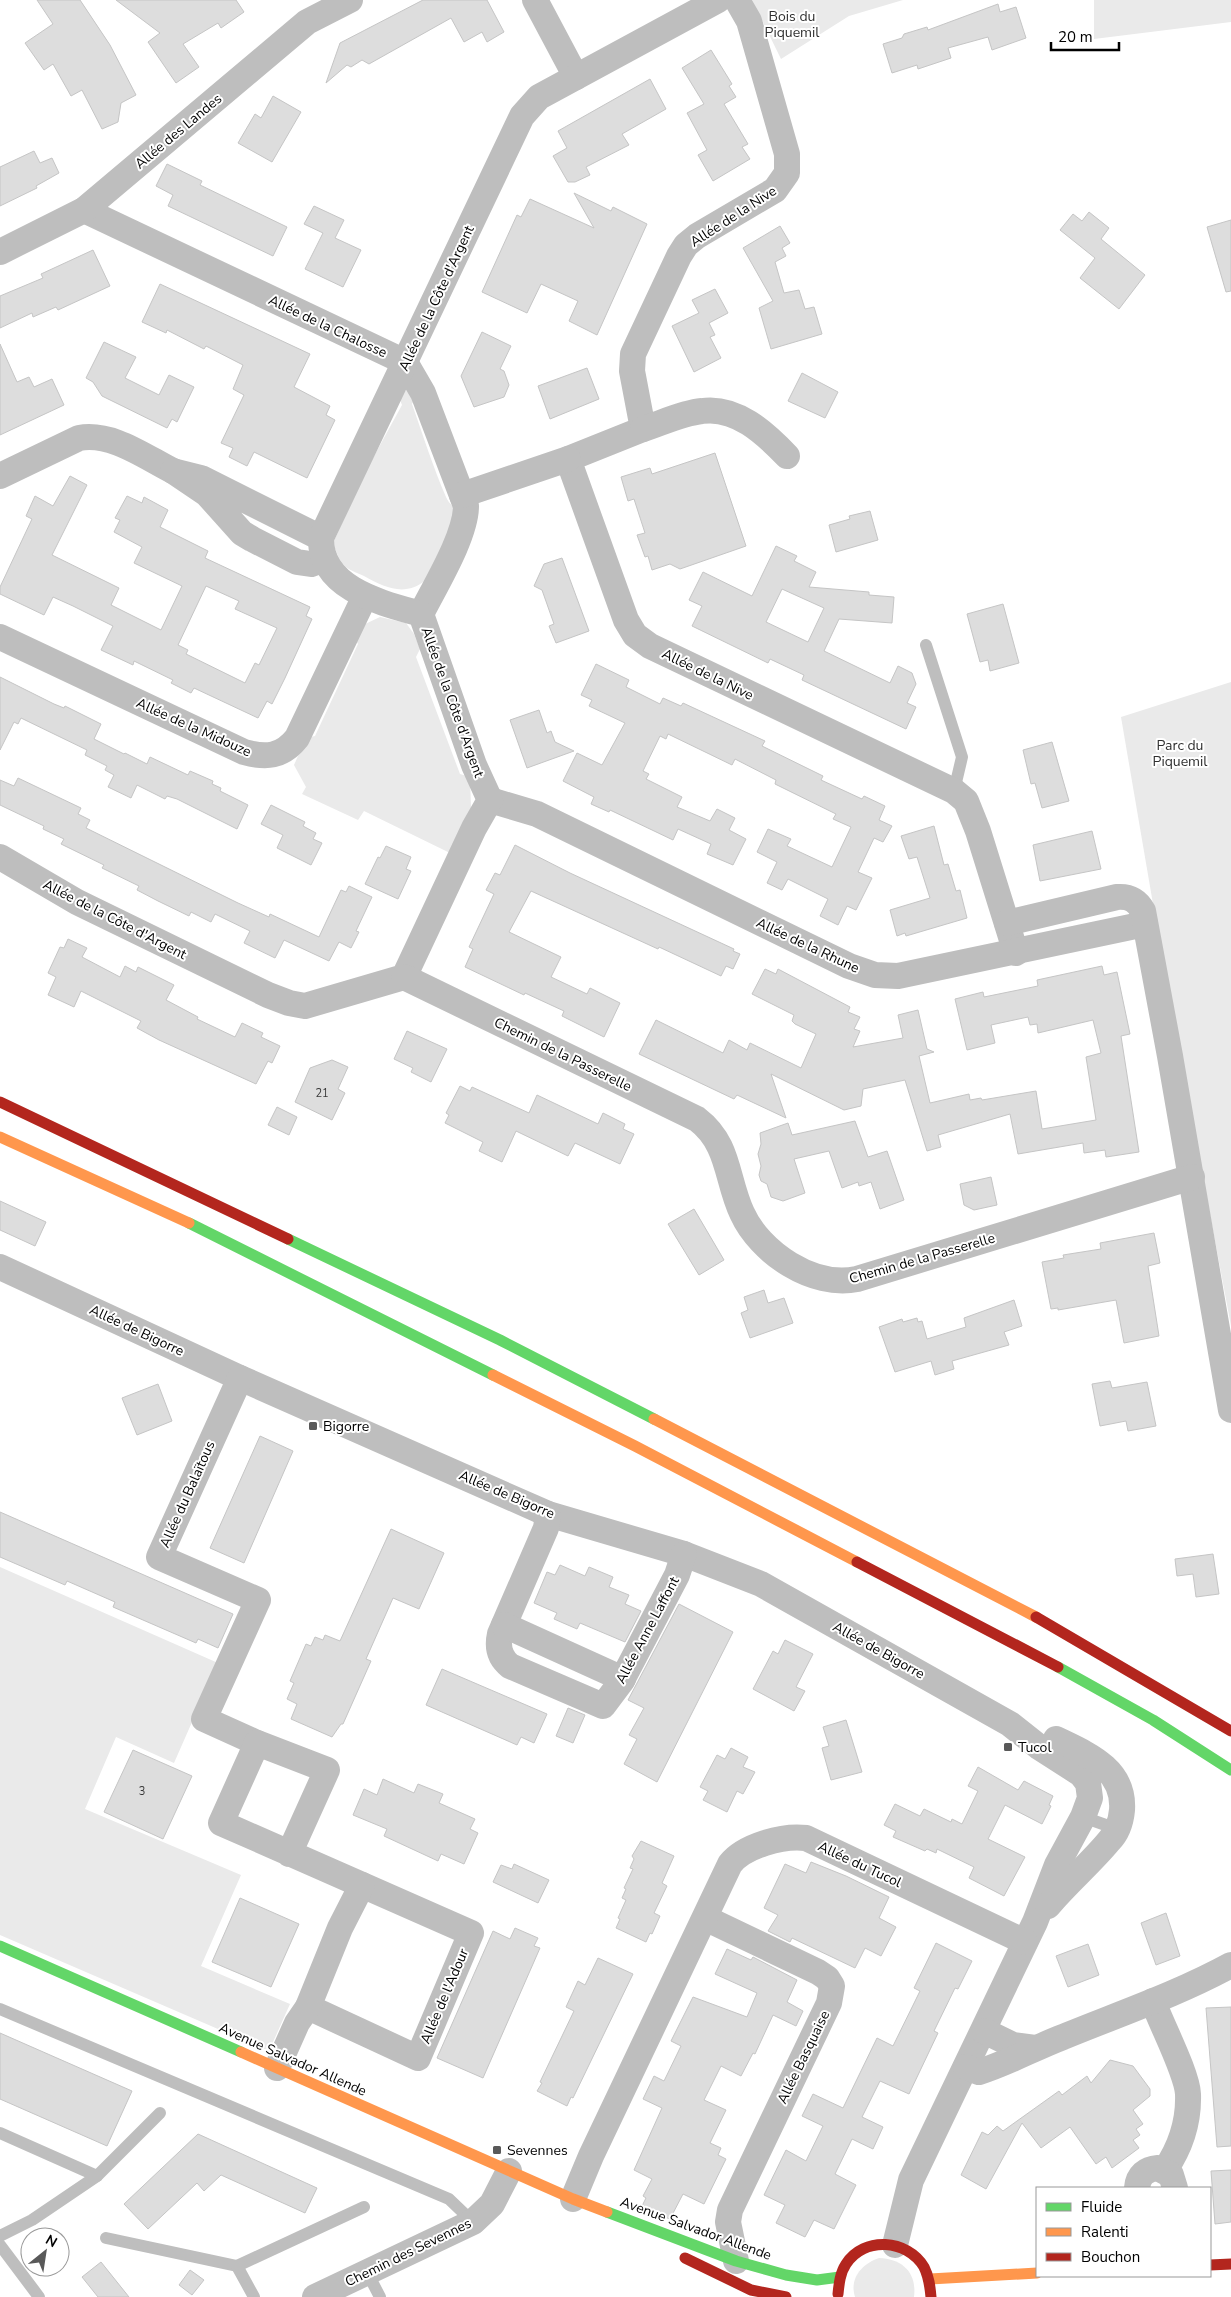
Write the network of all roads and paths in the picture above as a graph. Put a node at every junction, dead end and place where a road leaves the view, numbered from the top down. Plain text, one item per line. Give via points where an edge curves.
1 (350, 0) edge
2 (535, 0) edge
3 (718, 0) edge
4 (737, 0) edge
5 (576, 77) junction
6 (84, 210) junction
7 (0, 252) edge
8 (405, 362) junction
9 (643, 429) junction
10 (787, 456) dead end
11 (568, 459) junction
12 (3, 480) edge
13 (462, 494) junction
14 (323, 548) junction
15 (365, 596) junction
16 (421, 614) junction
17 (0, 637) edge
18 (926, 645) dead end
19 (954, 791) junction
20 (490, 800) junction
21 (0, 857) edge
22 (1007, 923) junction
23 (1146, 924) junction
24 (1016, 953) junction
25 (404, 977) junction
26 (0, 1102) edge
27 (0, 1137) edge
28 (1192, 1178) junction
29 (0, 1266) edge
30 (240, 1378) junction
31 (1231, 1410) edge
32 (548, 1514) junction
33 (684, 1554) junction
34 (1027, 1612) junction
35 (504, 1625) junction
36 (1068, 1672) junction
37 (623, 1679) junction
38 (1196, 1696) dead end
39 (1010, 1724) junction
40 (1147, 1730) dead end
41 (1231, 1731) edge
42 (257, 1742) junction
43 (1231, 1770) edge
44 (1083, 1817) junction
45 (1117, 1830) junction
46 (289, 1854) junction
47 (362, 1884) junction
48 (705, 1918) junction
49 (1030, 1932) junction
50 (0, 1946) edge
51 (1231, 1966) edge
52 (1152, 2001) junction
53 (308, 2007) junction
54 (0, 2009) edge
55 (984, 2031) junction
56 (1035, 2048) junction
57 (966, 2067) junction
58 (277, 2068) junction
59 (160, 2113) dead end
60 (0, 2133) edge
61 (509, 2171) junction
62 (97, 2176) junction
63 (1170, 2179) edge
64 (1137, 2187) edge
65 (573, 2199) junction
66 (364, 2207) dead end
67 (473, 2222) junction
68 (0, 2236) edge
69 (106, 2238) dead end
70 (657, 2244) dead end
71 (0, 2245) edge
72 (895, 2245) junction
73 (674, 2252) dead end
74 (736, 2261) junction
75 (1231, 2264) edge
76 (1211, 2265) edge
77 (237, 2266) junction
78 (366, 2272) junction
79 (1036, 2273) edge
80 (840, 2277) junction
81 (930, 2279) junction
82 (39, 2297) edge
83 (254, 2297) edge
84 (315, 2297) edge
85 (380, 2297) edge
86 (786, 2297) edge
87 (839, 2297) edge
88 (931, 2297) edge

1 - 6 street, Allée des Landes via 307,22
2 - 5 street
3 - 5 street, Allée de la Côte d'Argent
4 - 9 street, Allée de la Nive via 749,21 787,154 787,173 775,190 697,236 679,256 633,354 632,370
5 - 8 street, Allée de la Côte d'Argent via 540,96 522,116
6 - 7 street, Allée des Landes
6 - 8 street, Allée de la Chalosse
8 - 13 street, Allée de la Chalosse via 423,392
8 - 14 street, Allée de la Côte d'Argent
9 - 10 street via 699,411 724,411 757,427
9 - 11 street
11 - 13 street
11 - 19 street, Allée de la Nive via 626,620 635,636
12 - 14 street via 79,438 97,436 173,471 201,478
13 - 16 street, Allée de la Chalosse via 466,515 463,526
14 - 15 street, Allée de la Côte d'Argent via 333,573
15 - 16 street, Allée de la Côte d'Argent
15 - 17 street, Allée de la Midouze via 296,738 284,752 273,755 244,752
16 - 20 street, Allée de la Côte d'Argent via 474,765
18 - 19 lane via 962,757
19 - 22 street, Allée de la Nive via 966,802 978,831
20 - 24 street, Allée de la Rhune via 537,814 849,966 875,975 898,976
20 - 25 street
21 - 25 street, Allée de la Côte d'Argent via 77,902 289,1003 305,1006
22 - 23 street via 1126,897 1138,903
22 - 24 street, Allée de la Nive
23 - 24 street, Allée de la Rhune
23 - 28 street
25 - 28 street, Chemin de la Passerelle via 697,1119 711,1131 720,1145 737,1202 750,1227 789,1264 817,1277 833,1281 857,1279
26 - 34 main road via 500,1340
27 - 36 main road via 197,1227 617,1437
28 - 31 street
29 - 30 street, Allée de Bigorre
30 - 32 street, Allée de Bigorre
30 - 42 street, Allée du Balaïtous via 159,1557 258,1600 204,1719
32 - 33 street, Allée de Bigorre
32 - 35 street, Allée Anne Laffont via 546,1528
33 - 37 street, Allée Anne Laffont via 677,1575
33 - 39 street, Allée de Bigorre via 761,1584
34 - 38 main road
34 - 41 main road
35 - 37 street
35 - 37 street, Allée Anne Laffont via 498,1645 510,1666 603,1706
36 - 40 main road
36 - 43 main road via 1154,1720
39 - 44 street, Allée de Bigorre via 1085,1778 1090,1798
39 - 45 street, Allée de Bigorre via 1068,1745 1109,1770 1118,1784 1122,1800
42 - 46 street, Allée de l'Adour via 221,1823
42 - 46 street via 327,1770
44 - 45 lane
44 - 49 street, Allée de Bigorre via 1057,1865
45 - 49 street, Allée de Bigorre via 1065,1885
46 - 47 street, Allée de l'Adour
47 - 53 street
47 - 53 street, Allée de l'Adour via 471,1933 418,2058
48 - 49 street, Allée du Tucol via 736,1856 795,1837 806,1838
48 - 65 street, Allée du Tucol
48 - 74 street, Allée Basquaise via 818,1972 832,1986 829,2003 730,2210 728,2222
49 - 55 street
50 - 58 main road, Avenue Salvador Allende
51 - 52 street
52 - 56 street
52 - 63 street via 1188,2094
53 - 58 street via 297,2023
54 - 67 lane via 449,2199
55 - 56 street via 1013,2045
55 - 57 street
56 - 57 street via 1010,2062 979,2072
57 - 72 street via 911,2180
58 - 61 main road, Avenue Salvador Allende
59 - 62 lane
60 - 62 lane
61 - 65 main road, Avenue Salvador Allende
61 - 67 street, Chemin des Sevennes via 492,2204
62 - 68 lane via 32,2220
63 - 64 street via 1158,2168 1144,2172
65 - 70 main road, Avenue Salvador Allende
65 - 74 main road, Avenue Salvador Allende
66 - 77 lane
67 - 78 street, Chemin des Sevennes
69 - 77 lane
71 - 82 lane
72 - 80 main road via 878,2244 861,2250 848,2262
72 - 81 main road via 917,2258
73 - 86 main road via 751,2290
74 - 80 main road, Avenue Salvador Allende via 817,2280
75 - 76 main road
77 - 83 lane
78 - 84 street, Chemin des Sevennes
78 - 85 lane
79 - 81 main road
80 - 87 main road
81 - 88 main road

